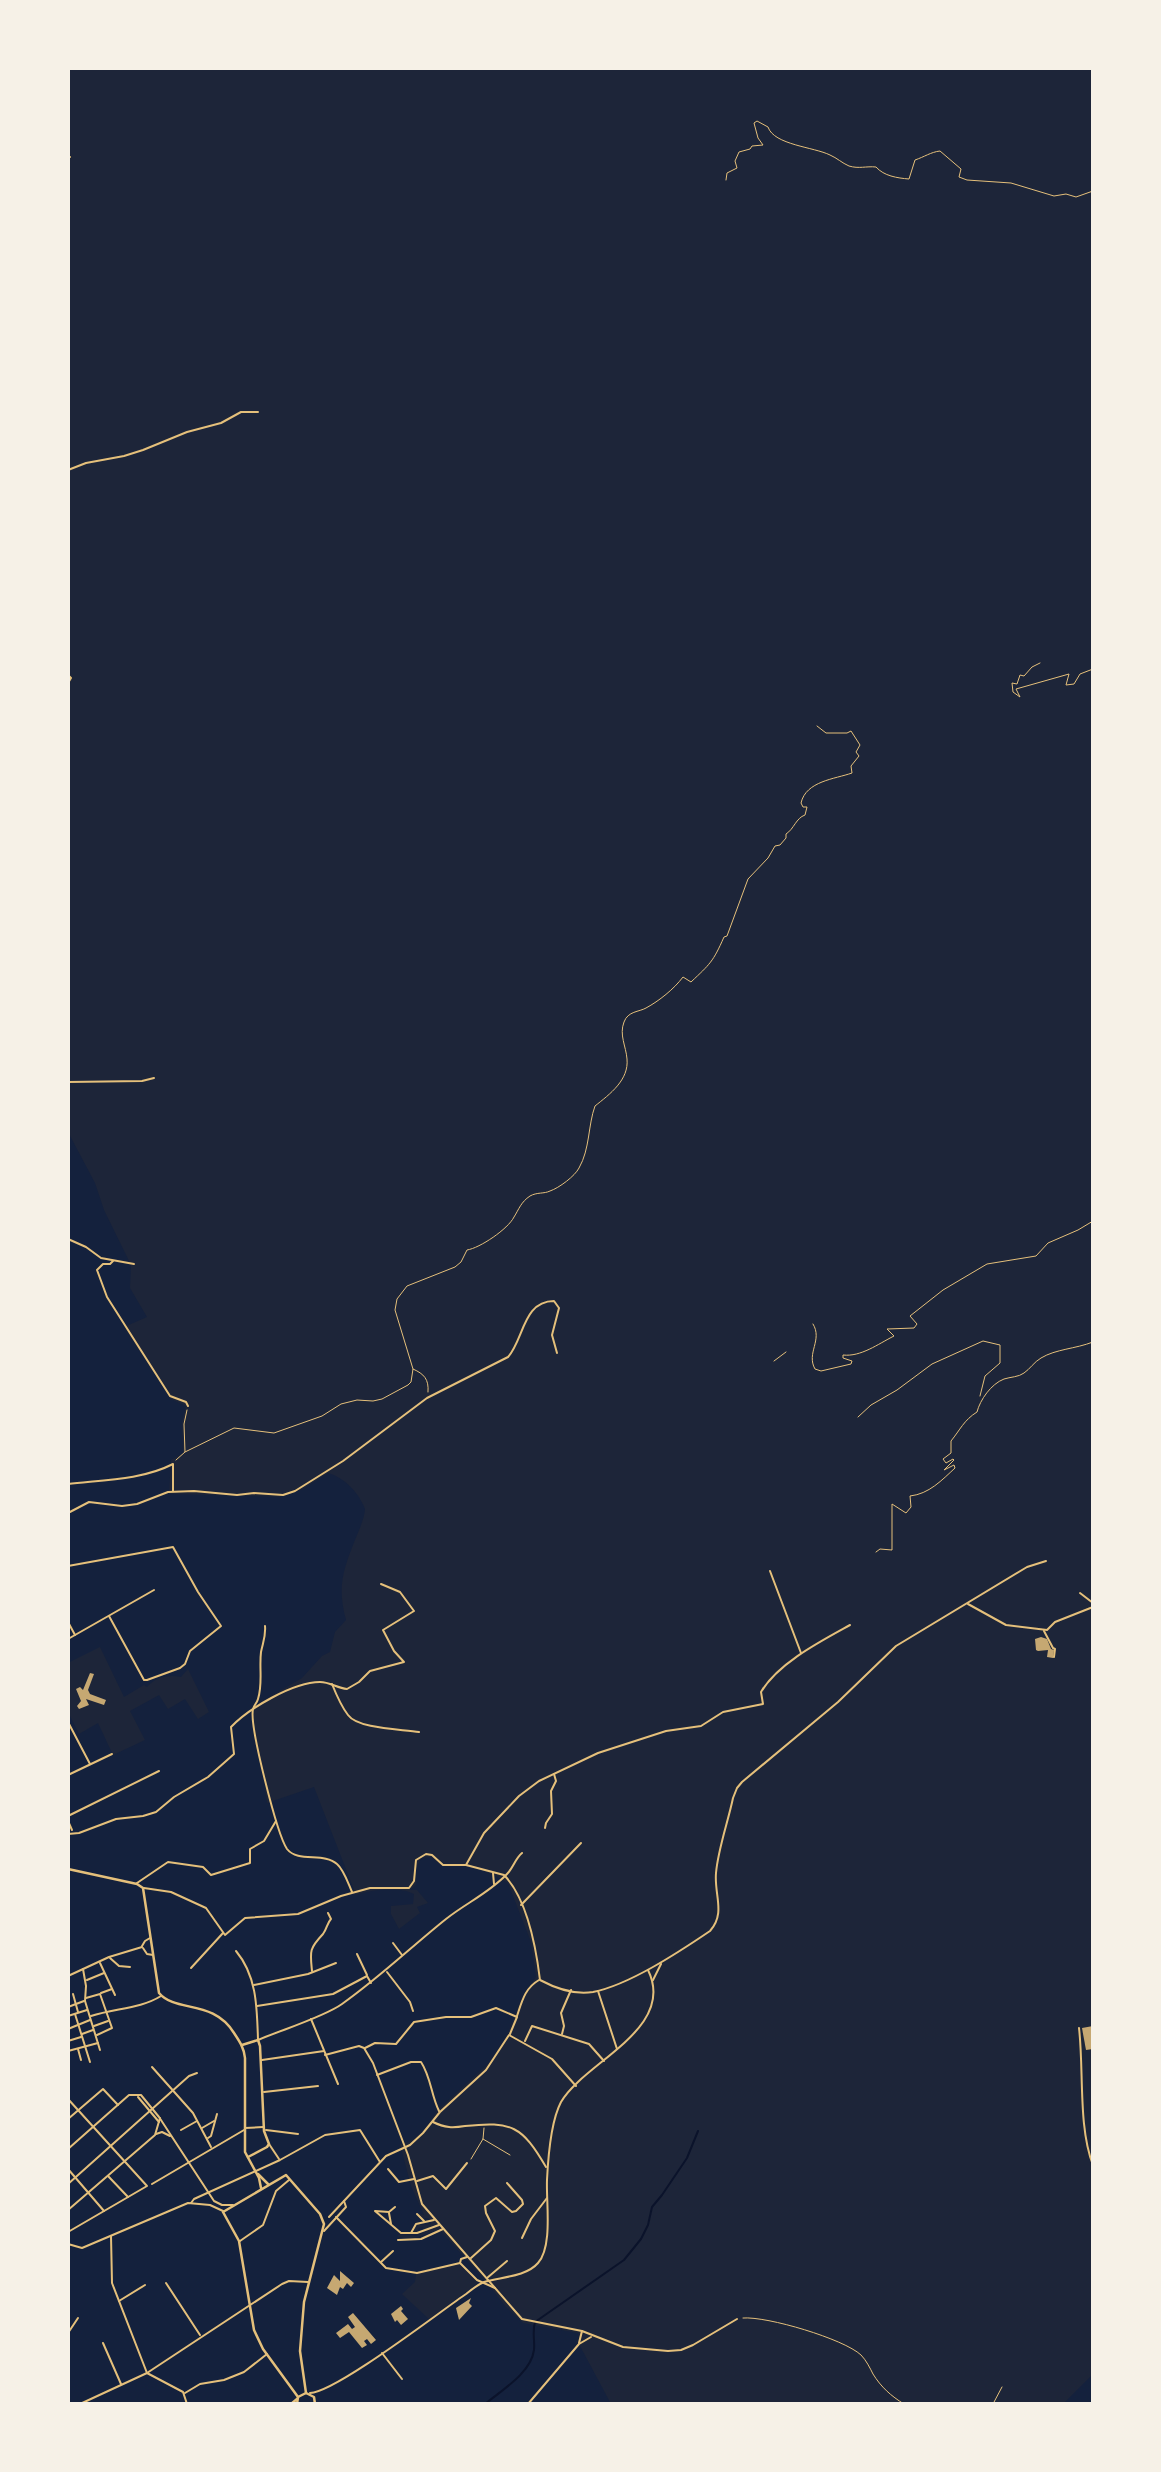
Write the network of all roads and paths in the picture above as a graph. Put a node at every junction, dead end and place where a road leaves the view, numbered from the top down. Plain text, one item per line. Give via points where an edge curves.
1 (726, 180) dead end
2 (1093, 191) edge
3 (258, 412) dead end
4 (68, 470) edge
5 (1040, 663) dead end
6 (1093, 669) edge
7 (68, 675) edge
8 (68, 683) edge
9 (817, 726) dead end
10 (154, 1078) dead end
11 (68, 1082) edge
12 (1093, 1221) edge
13 (68, 1239) edge
14 (113, 1261) junction
15 (134, 1264) dead end
16 (813, 1324) dead end
17 (1093, 1342) edge
18 (786, 1352) dead end
19 (557, 1353) dead end
20 (774, 1361) dead end
21 (413, 1369) junction
22 (428, 1398) junction
23 (982, 1398) junction
24 (188, 1406) joint
25 (858, 1417) dead end
26 (185, 1452) junction
27 (173, 1464) junction
28 (68, 1484) edge
29 (173, 1492) junction
30 (68, 1513) edge
31 (876, 1552) dead end
32 (1046, 1561) dead end
33 (68, 1566) edge
34 (770, 1572) dead end
35 (381, 1584) dead end
36 (154, 1590) dead end
37 (1080, 1593) dead end
38 (967, 1603) junction
39 (1093, 1603) edge
40 (1093, 1607) edge
41 (110, 1616) junction
42 (68, 1622) edge
43 (850, 1625) dead end
44 (265, 1626) dead end
45 (1044, 1630) junction
46 (75, 1636) junction
47 (68, 1639) edge
48 (802, 1654) junction
49 (1054, 1657) dead end
50 (332, 1683) junction
51 (253, 1709) junction
52 (68, 1721) edge
53 (419, 1732) dead end
54 (112, 1754) dead end
55 (90, 1765) junction
56 (159, 1771) dead end
57 (554, 1774) junction
58 (68, 1775) edge
59 (68, 1816) edge
60 (276, 1820) junction
61 (68, 1821) edge
62 (545, 1828) dead end
63 (72, 1830) dead end
64 (68, 1834) edge
65 (581, 1843) dead end
66 (522, 1853) dead end
67 (466, 1865) junction
68 (68, 1869) edge
69 (494, 1873) junction
70 (505, 1875) junction
71 (136, 1884) junction
72 (495, 1885) junction
73 (143, 1888) junction
74 (352, 1893) junction
75 (521, 1906) junction
76 (328, 1913) dead end
77 (224, 1934) junction
78 (151, 1938) junction
79 (393, 1943) dead end
80 (142, 1947) junction
81 (236, 1951) dead end
82 (357, 1954) dead end
83 (153, 1955) junction
84 (402, 1955) junction
85 (109, 1957) junction
86 (665, 1961) junction
87 (100, 1962) junction
88 (337, 1964) dead end
89 (130, 1967) dead end
90 (191, 1968) dead end
91 (83, 1969) junction
92 (647, 1969) junction
93 (386, 1971) junction
94 (312, 1972) junction
95 (105, 1973) junction
96 (68, 1976) edge
97 (367, 1976) junction
98 (540, 1980) junction
99 (85, 1981) junction
100 (652, 1981) junction
101 (371, 1983) junction
102 (253, 1985) junction
103 (113, 1989) junction
104 (598, 1989) junction
105 (571, 1990) junction
106 (73, 1994) dead end
107 (100, 1994) junction
108 (115, 1996) dead end
109 (162, 1996) junction
110 (85, 2000) junction
111 (76, 2004) junction
112 (256, 2006) junction
113 (68, 2007) edge
114 (88, 2010) junction
115 (106, 2011) junction
116 (414, 2011) dead end
117 (79, 2013) junction
118 (75, 2014) junction
119 (68, 2017) edge
120 (517, 2017) junction
121 (91, 2018) junction
122 (311, 2018) junction
123 (109, 2020) junction
124 (78, 2025) junction
125 (69, 2028) edge
126 (94, 2028) junction
127 (1079, 2028) dead end
128 (82, 2035) junction
129 (96, 2035) junction
130 (509, 2035) junction
131 (561, 2035) junction
132 (258, 2040) junction
133 (68, 2041) edge
134 (524, 2042) junction
135 (98, 2043) junction
136 (242, 2045) junction
137 (85, 2046) junction
138 (78, 2048) junction
139 (364, 2048) junction
140 (100, 2050) dead end
141 (617, 2050) junction
142 (68, 2051) edge
143 (324, 2053) junction
144 (81, 2060) dead end
145 (262, 2060) junction
146 (604, 2061) junction
147 (90, 2063) dead end
148 (152, 2067) dead end
149 (197, 2073) dead end
150 (377, 2075) junction
151 (338, 2084) dead end
152 (318, 2086) dead end
153 (576, 2086) junction
154 (173, 2091) junction
155 (263, 2092) junction
156 (68, 2099) edge
157 (118, 2105) junction
158 (152, 2110) junction
159 (79, 2111) junction
160 (440, 2112) junction
161 (217, 2114) dead end
162 (159, 2118) junction
163 (68, 2119) edge
164 (197, 2121) junction
165 (215, 2121) junction
166 (432, 2121) junction
167 (159, 2122) junction
168 (483, 2125) junction
169 (94, 2127) junction
170 (202, 2129) junction
171 (245, 2129) junction
172 (264, 2129) junction
173 (181, 2130) dead end
174 (298, 2134) dead end
175 (155, 2135) junction
176 (172, 2137) junction
177 (207, 2138) junction
178 (483, 2138) junction
179 (269, 2144) junction
180 (111, 2147) junction
181 (212, 2148) junction
182 (405, 2148) junction
183 (68, 2149) edge
184 (510, 2155) dead end
185 (248, 2158) junction
186 (280, 2160) junction
187 (124, 2161) junction
188 (189, 2162) junction
189 (380, 2163) junction
190 (467, 2163) joint
191 (1093, 2165) edge
192 (68, 2169) edge
193 (388, 2169) dead end
194 (548, 2170) junction
195 (255, 2171) junction
196 (108, 2176) junction
197 (76, 2178) junction
198 (290, 2179) junction
199 (415, 2180) junction
200 (507, 2183) dead end
201 (68, 2184) edge
202 (152, 2184) dead end
203 (268, 2184) junction
204 (261, 2188) junction
205 (89, 2192) junction
206 (208, 2193) junction
207 (128, 2198) junction
208 (547, 2198) junction
209 (214, 2201) junction
210 (344, 2202) junction
211 (191, 2203) junction
212 (233, 2205) junction
213 (210, 2206) junction
214 (395, 2207) dead end
215 (68, 2210) edge
216 (105, 2211) junction
217 (223, 2211) junction
218 (389, 2213) junction
219 (417, 2214) dead end
220 (329, 2217) junction
221 (336, 2217) junction
222 (323, 2219) junction
223 (435, 2220) junction
224 (424, 2221) junction
225 (439, 2224) junction
226 (391, 2225) junction
227 (443, 2229) junction
228 (68, 2232) edge
229 (323, 2232) junction
230 (411, 2233) junction
231 (111, 2236) junction
232 (522, 2238) dead end
233 (398, 2240) dead end
234 (239, 2241) junction
235 (68, 2244) edge
236 (393, 2250) dead end
237 (469, 2258) junction
238 (506, 2261) dead end
239 (380, 2263) junction
240 (460, 2263) junction
241 (475, 2266) junction
242 (480, 2270) junction
243 (468, 2271) junction
244 (473, 2277) junction
245 (486, 2277) junction
246 (491, 2281) junction
247 (308, 2282) junction
248 (166, 2283) dead end
249 (481, 2283) junction
250 (145, 2285) dead end
251 (496, 2288) junction
252 (119, 2301) junction
253 (250, 2305) junction
254 (78, 2318) dead end
255 (737, 2319) joint
256 (582, 2331) junction
257 (68, 2333) edge
258 (201, 2336) junction
259 (592, 2336) junction
260 (103, 2343) dead end
261 (579, 2344) junction
262 (382, 2353) junction
263 (267, 2354) junction
264 (147, 2373) junction
265 (402, 2379) dead end
266 (121, 2385) junction
267 (1002, 2387) dead end
268 (322, 2391) junction
269 (308, 2393) junction
270 (184, 2394) junction
271 (298, 2398) junction
272 (315, 2403) edge
273 (80, 2404) edge
274 (187, 2404) edge
275 (291, 2404) edge
276 (297, 2404) edge
277 (528, 2404) edge
278 (904, 2404) edge
279 (993, 2404) edge

1 - 2 path via 727,173 737,167 739,152 763,145 757,121 799,148 862,169 876,167 900,178 909,179 915,160 940,151 961,169 959,177 967,180 1011,183 1054,196 1076,197
3 - 4 street via 235,414 142,450
5 - 6 path via 1020,675 1017,684 1012,683 1013,692 1020,697 1016,689 1069,674 1066,685 1074,684 1080,674
7 - 8 street
9 - 21 path via 826,733 851,731 860,746 852,773 821,781 805,793 801,803 807,807 805,815 748,879 727,936 705,970 691,982 683,977 661,998 625,1019 626,1072 611,1094 595,1105 591,1134 576,1172 549,1192 532,1195 508,1225 485,1244 467,1250 455,1267 401,1292 395,1310
10 - 11 street
12 - 16 path via 1048,1243 1036,1256 988,1265 943,1290 910,1316 917,1324 913,1328 887,1329 894,1336 857,1355 843,1355 851,1364 815,1369
13 - 14 street
14 - 15 street
14 - 24 street via 97,1269 107,1297 170,1396
17 - 23 path via 1040,1358 1024,1374 1001,1380
18 - 20 path
19 - 22 street via 552,1331 559,1308 554,1301 544,1302 526,1320 508,1357
21 - 22 path via 425,1376
21 - 26 path via 408,1385 382,1399 341,1404 274,1433 234,1428
22 - 29 street via 295,1491 283,1495
23 - 25 path via 985,1376 1000,1363 1001,1347 983,1341 932,1364
23 - 31 path via 977,1412 966,1418 951,1439 951,1452 943,1459 954,1460 944,1470 955,1468 933,1488 911,1496 906,1513 892,1504 892,1550
24 - 26 path
26 - 27 path
27 - 28 street via 126,1477
27 - 29 street
29 - 30 street via 122,1506 89,1502
32 - 38 street via 1027,1567
33 - 41 street via 173,1548 221,1626 190,1651 180,1668 148,1681
34 - 48 street
35 - 50 street via 400,1592 414,1611 383,1630 404,1662 370,1671 347,1689
36 - 41 street
37 - 39 street
38 - 45 street via 1006,1625
38 - 86 street via 896,1646 737,1788 715,1875 716,1925
40 - 45 street
41 - 46 street
42 - 46 street
43 - 48 street
44 - 51 street via 258,1700
45 - 49 street via 1055,1649
46 - 47 street
48 - 57 street via 762,1689 763,1704 723,1712 701,1726 666,1731 598,1753
50 - 51 street via 296,1687
50 - 53 street via 352,1719
51 - 60 street via 268,1799
51 - 64 street via 230,1727 234,1754 208,1777 152,1813
52 - 55 street
54 - 55 street
55 - 58 street
56 - 59 street
57 - 62 street via 552,1814
57 - 67 street via 519,1796 484,1833
60 - 71 street via 261,1844 250,1849 250,1863 211,1875 203,1867 168,1861
60 - 74 street via 290,1852 335,1862
61 - 63 street
65 - 75 street
66 - 70 street
67 - 69 street
67 - 74 street via 443,1865 426,1854 416,1860 409,1888
68 - 71 street
69 - 70 street
69 - 72 street
70 - 72 street
70 - 75 street
71 - 73 street
72 - 84 street
73 - 77 street via 171,1892 199,1904
73 - 78 street
74 - 77 street via 298,1914 245,1918
75 - 98 street via 534,1938
76 - 94 street via 331,1919 311,1950
77 - 90 street
78 - 80 street
78 - 83 street
79 - 84 street
80 - 83 street
80 - 85 street
81 - 102 street
82 - 97 street
83 - 109 street
84 - 93 street
85 - 87 street
85 - 89 street
86 - 92 street
86 - 100 street
87 - 91 street
87 - 95 street
88 - 94 street
91 - 96 street
91 - 99 street
92 - 100 street
92 - 104 street
93 - 101 street
93 - 116 street
94 - 102 street
95 - 99 street
95 - 103 street
97 - 101 street
97 - 112 street via 333,1994
98 - 105 street via 556,1989
98 - 120 street via 523,1995
99 - 110 street
100 - 141 street via 650,2011
101 - 122 street via 340,2006
102 - 112 street
103 - 107 street
103 - 108 street
104 - 105 street
104 - 141 street
105 - 131 street via 561,2013
106 - 111 street
107 - 110 street
107 - 115 street
109 - 115 street via 135,2007
109 - 136 street via 221,2018
110 - 111 street
110 - 114 street
111 - 113 street
111 - 117 street
112 - 132 street
114 - 117 street
114 - 121 street
115 - 121 street
115 - 123 street
117 - 118 street
118 - 119 street
118 - 124 street
120 - 130 street
120 - 139 street via 496,2008 471,2017 418,2021 396,2044
121 - 124 street
121 - 126 street
122 - 132 street
122 - 143 street
123 - 126 street
123 - 129 street via 111,2030
124 - 125 street
124 - 128 street
126 - 128 street
126 - 129 street
127 - 191 street via 1088,2154
128 - 133 street
128 - 137 street
129 - 135 street
130 - 134 street
130 - 160 street via 485,2070
131 - 134 street via 532,2026
131 - 146 street via 589,2044
132 - 136 street
132 - 145 street
134 - 153 street via 552,2059
135 - 137 street
135 - 140 street
136 - 171 street
137 - 138 street
137 - 147 street
138 - 142 street
138 - 144 street
139 - 143 street
139 - 150 street
141 - 146 street
143 - 145 street
143 - 151 street
145 - 155 street
146 - 153 street
148 - 154 street
149 - 154 street
150 - 160 street via 421,2062
150 - 182 street
152 - 155 street
153 - 194 street via 557,2110
154 - 158 street
154 - 164 street
155 - 172 street
156 - 159 street
157 - 158 street via 133,2093
157 - 159 street via 103,2089
157 - 169 street
158 - 162 street
158 - 167 street
158 - 180 street
159 - 163 street
159 - 169 street
160 - 166 street
161 - 165 street
162 - 167 street
162 - 176 street
164 - 170 street
164 - 173 street
165 - 170 street
165 - 177 street
166 - 168 street via 450,2128
166 - 182 street
167 - 175 street
168 - 178 path
168 - 194 street via 513,2127 533,2144
169 - 180 street
169 - 183 street
170 - 177 street
171 - 172 street
171 - 181 street
171 - 185 street
172 - 174 street
172 - 179 street
175 - 176 street
175 - 187 street
176 - 188 street
177 - 181 street
178 - 184 path
178 - 190 path
179 - 185 street
179 - 186 street
180 - 187 street
180 - 197 street
181 - 188 street
182 - 189 street
182 - 199 street
185 - 195 street
186 - 189 street via 325,2135 360,2130
186 - 195 street
187 - 196 street
187 - 207 street via 147,2186
188 - 202 street
188 - 206 street
189 - 210 street
190 - 199 street via 446,2189 433,2176
192 - 197 street
193 - 199 street via 398,2182
194 - 208 street
195 - 203 street
195 - 204 street
195 - 206 street
196 - 205 street
196 - 207 street
197 - 201 street
197 - 205 street
198 - 203 street via 285,2175
198 - 222 street
198 - 234 street via 276,2191 263,2225
199 - 223 street via 422,2204
200 - 237 street via 523,2204 512,2212 500,2199 490,2200 486,2213 495,2231
203 - 204 street
204 - 212 street
205 - 215 street
205 - 216 street
206 - 209 street
206 - 211 street
207 - 216 street
208 - 232 street
208 - 246 street via 546,2247 541,2259 526,2271
209 - 212 street
209 - 213 street
210 - 220 street
210 - 221 street via 346,2207
211 - 213 street
211 - 231 street
212 - 217 street
213 - 217 street
214 - 218 street
216 - 228 street
217 - 234 street
218 - 226 street
218 - 226 street via 375,2211
219 - 224 street
220 - 221 street
220 - 222 street
221 - 229 street
221 - 239 street
222 - 229 street
223 - 224 street
223 - 225 street
224 - 230 street via 414,2225
225 - 227 street
225 - 230 street
226 - 230 street via 401,2233
227 - 233 street via 421,2239
227 - 237 street
229 - 247 street
231 - 235 street via 82,2248
231 - 252 street via 110,2270
234 - 253 street
236 - 239 street
237 - 240 street
237 - 241 street
238 - 245 street
239 - 240 street via 417,2273
240 - 243 street
241 - 242 street
241 - 243 street
242 - 244 street
242 - 245 street
243 - 244 street
244 - 249 street
245 - 246 street
245 - 249 street
246 - 249 street
246 - 251 street
247 - 253 street via 286,2282
247 - 269 street via 300,2351
248 - 258 street
249 - 251 street
249 - 262 street
250 - 252 street
251 - 256 street via 522,2319
252 - 264 street
253 - 258 street
253 - 263 street via 254,2330
254 - 257 street
255 - 259 street via 681,2350 623,2347
255 - 278 path via 775,2322 850,2349 862,2356 886,2391
256 - 259 street
256 - 261 street
258 - 264 street
259 - 261 street
260 - 266 street
261 - 277 street
262 - 265 street
262 - 268 street
263 - 270 street via 244,2372 200,2384
263 - 271 street
264 - 266 street
264 - 270 street
266 - 273 street
267 - 279 path
268 - 269 street
268 - 272 street
269 - 271 street
269 - 272 street
270 - 274 street
271 - 275 street
271 - 276 street

